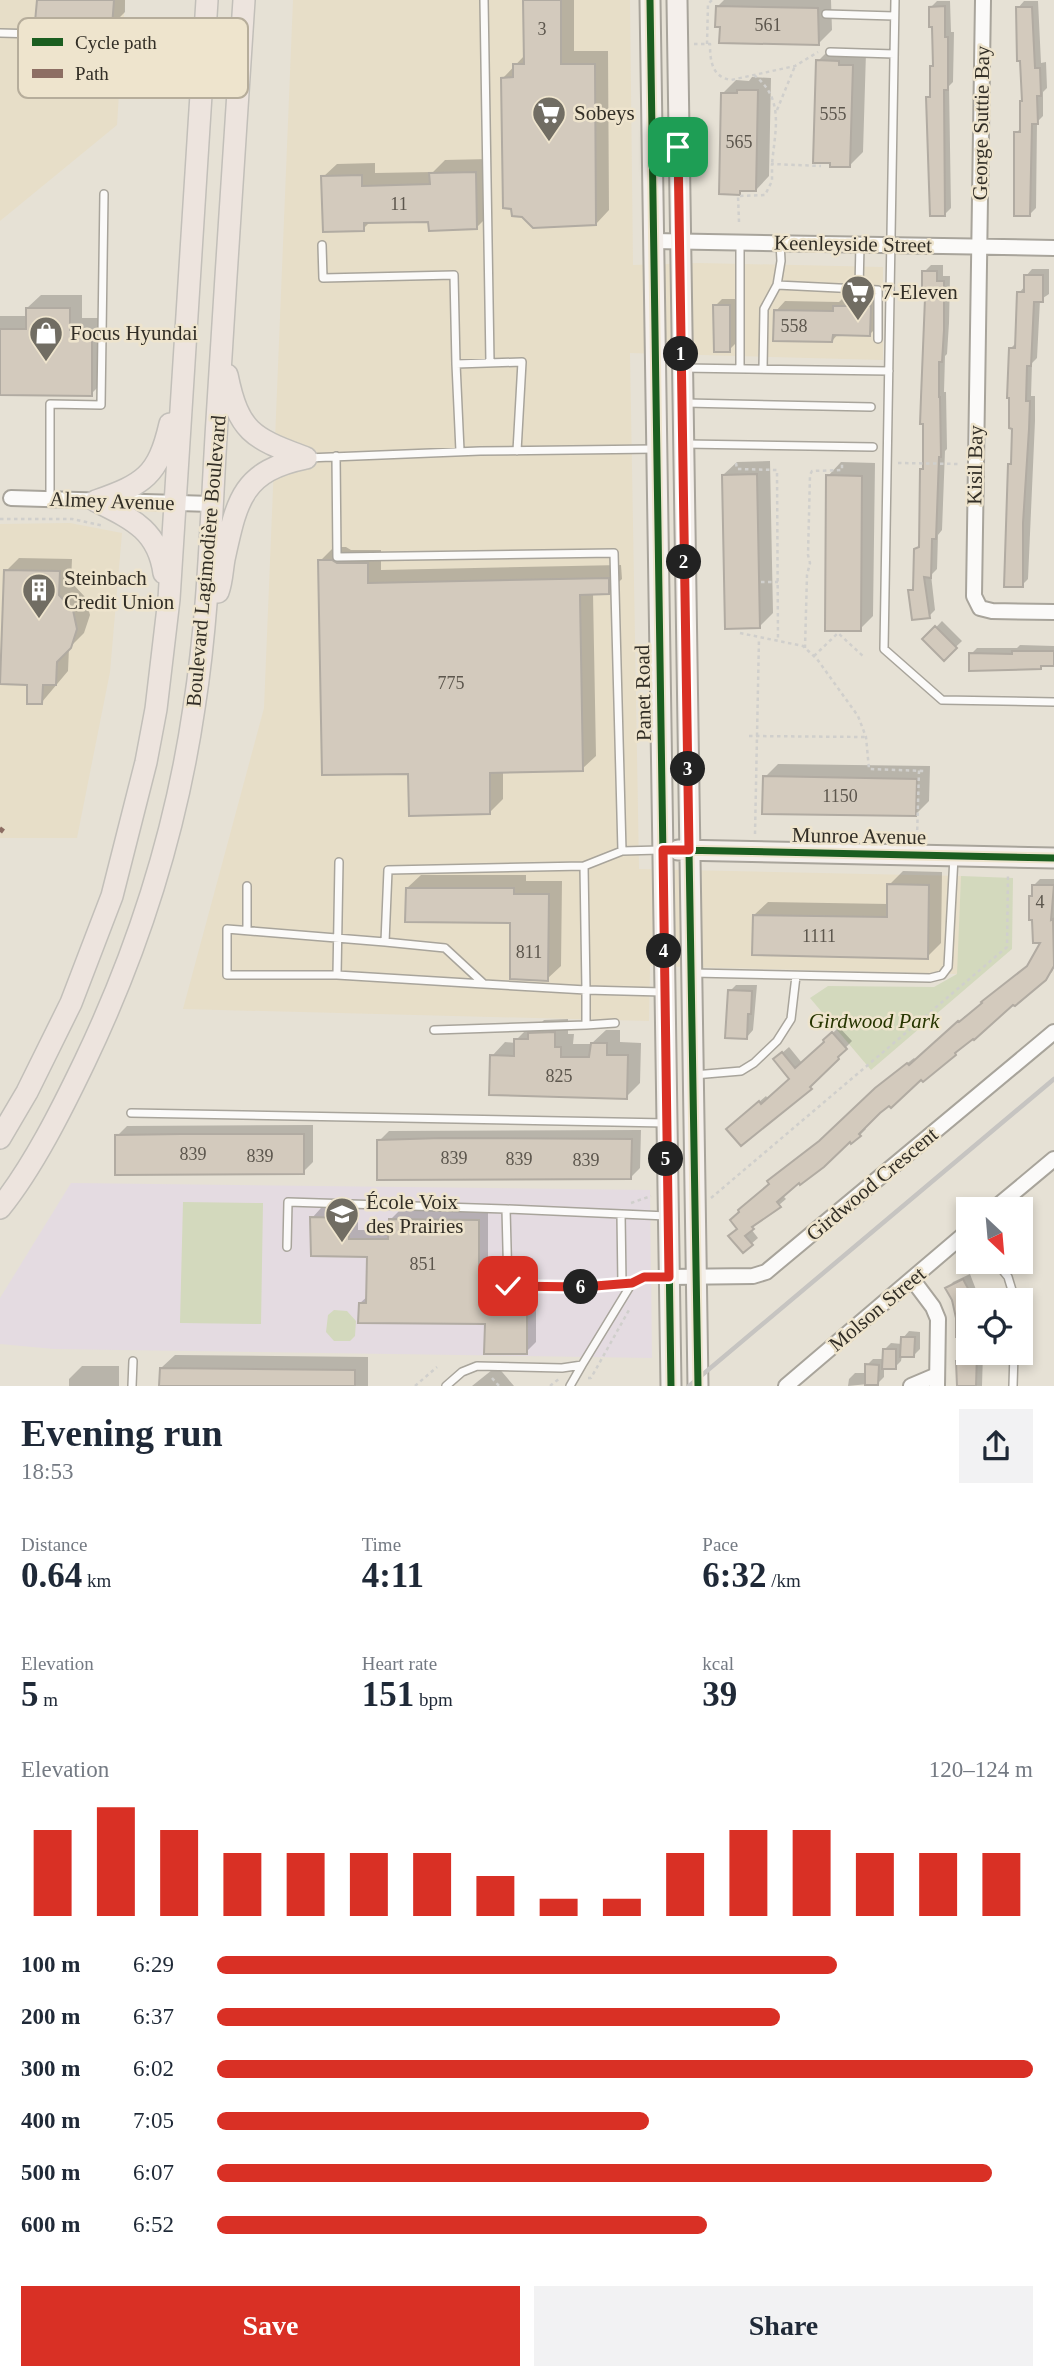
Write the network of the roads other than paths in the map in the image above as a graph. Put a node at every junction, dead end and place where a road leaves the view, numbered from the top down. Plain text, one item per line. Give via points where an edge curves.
1 (207, 0) edge
2 (484, 0) edge
3 (649, 0) edge
4 (677, 0) edge
5 (895, 0) edge
6 (983, 0) edge
7 (826, 14) dead end
8 (894, 16) junction
9 (206, 18) edge
10 (0, 33) edge
11 (18, 33) edge
12 (830, 52) dead end
13 (894, 54) junction
14 (201, 98) edge
15 (239, 98) edge
16 (104, 194) dead end
17 (653, 241) junction
18 (679, 242) junction
19 (740, 242) junction
20 (780, 242) junction
21 (860, 244) junction
22 (891, 244) junction
23 (322, 245) dead end
24 (978, 246) junction
25 (1054, 247) edge
26 (777, 285) junction
27 (859, 289) junction
28 (878, 339) dead end
29 (222, 342) junction
30 (490, 362) junction
31 (183, 364) junction
32 (456, 364) junction
33 (681, 368) junction
34 (740, 369) junction
35 (763, 369) junction
36 (888, 371) junction
37 (682, 402) junction
38 (871, 407) dead end
39 (682, 444) junction
40 (873, 447) dead end
41 (656, 449) junction
42 (517, 451) junction
43 (460, 452) junction
44 (336, 456) junction
45 (306, 458) junction
46 (11, 498) dead end
47 (50, 499) junction
48 (96, 501) junction
49 (174, 503) junction
50 (212, 504) junction
51 (169, 599) junction
52 (1054, 612) edge
53 (203, 629) junction
54 (1054, 702) edge
55 (663, 850) junction
56 (689, 850) junction
57 (622, 851) junction
58 (954, 856) junction
59 (1054, 858) edge
60 (339, 862) dead end
61 (584, 866) junction
62 (247, 886) dead end
63 (247, 930) junction
64 (338, 938) junction
65 (385, 942) junction
66 (692, 973) junction
67 (337, 975) junction
68 (796, 976) junction
69 (484, 984) junction
70 (586, 990) junction
71 (666, 992) junction
72 (615, 1023) dead end
73 (586, 1025) junction
74 (434, 1030) dead end
75 (1054, 1032) edge
76 (693, 1075) junction
77 (131, 1113) dead end
78 (666, 1123) junction
79 (0, 1138) edge
80 (1054, 1159) edge
81 (1008, 1197) edge
82 (0, 1208) edge
83 (506, 1209) junction
84 (621, 1214) junction
85 (668, 1216) junction
86 (956, 1241) edge
87 (287, 1247) dead end
88 (697, 1276) junction
89 (669, 1277) junction
90 (912, 1279) junction
91 (632, 1283) junction
92 (622, 1284) junction
93 (133, 1361) dead end
94 (582, 1364) junction
95 (1014, 1365) edge
96 (937, 1381) edge
97 (132, 1386) edge
98 (446, 1386) edge
99 (570, 1386) edge
100 (671, 1386) edge
101 (698, 1386) edge
102 (786, 1386) edge
103 (911, 1386) edge
104 (1013, 1386) edge

1 - 9 main road, Boulevard Lagimodière Boulevard
2 - 30 lane
3 - 17 street, Panet Road
4 - 18 street, Panet Road
5 - 8 lane
6 - 24 street, George Suttie Bay
7 - 8 lane
8 - 13 lane
10 - 11 lane
12 - 13 lane
13 - 22 lane
14 - 31 main road, Boulevard Lagimodière Boulevard
15 - 29 main road, Boulevard Lagimodière Boulevard
16 - 47 lane via 102,405 50,404
17 - 18 street, Keenleyside Street
17 - 41 street, Panet Road
18 - 19 street, Keenleyside Street
18 - 33 street, Panet Road
19 - 20 street, Keenleyside Street
19 - 34 lane
20 - 21 street, Keenleyside Street
20 - 26 lane
21 - 22 street, Keenleyside Street
21 - 27 lane
22 - 24 street, Keenleyside Street
22 - 36 lane
23 - 32 lane via 323,278 454,275
24 - 25 street, Keenleyside Street
24 - 52 street, Kisil Bay via 974,596 980,608 992,611
26 - 27 lane
26 - 35 lane via 764,309
27 - 28 lane via 878,290
29 - 45 main road via 232,398 243,424 267,443
29 - 50 main road, Boulevard Lagimodière Boulevard
30 - 32 lane
30 - 42 lane via 522,362
31 - 48 main road via 166,443 155,467 130,489
31 - 49 main road, Boulevard Lagimodière Boulevard
32 - 43 lane
33 - 34 lane
33 - 37 street, Panet Road
34 - 35 lane
35 - 36 lane
36 - 54 lane via 884,649 942,700
37 - 38 lane
37 - 39 street, Panet Road
39 - 40 lane
39 - 56 street, Panet Road
41 - 42 lane
41 - 55 street, Panet Road
42 - 43 lane
43 - 44 lane
44 - 45 lane
44 - 57 lane via 337,557 614,554
45 - 53 main road via 263,472 248,488 238,506 220,588
46 - 47 street, Almey Avenue
47 - 48 street, Almey Avenue
48 - 49 street, Almey Avenue
48 - 51 main road via 130,519 152,538 163,564
49 - 50 street, Almey Avenue
49 - 51 main road, Boulevard Lagimodière Boulevard
50 - 53 main road, Boulevard Lagimodière Boulevard
51 - 79 main road, Boulevard Lagimodière Boulevard via 146,762 111,896 71,1003
53 - 82 main road, Boulevard Lagimodière Boulevard via 177,800 135,942 73,1085
55 - 56 street, Munroe Avenue
55 - 57 lane
55 - 71 street, Panet Road
56 - 58 street, Munroe Avenue
56 - 66 street, Panet Road
57 - 61 lane
58 - 59 street, Munroe Avenue
58 - 68 lane via 948,967 942,975
60 - 64 lane
61 - 65 lane via 388,870
61 - 70 lane
62 - 63 lane
63 - 64 lane
63 - 67 lane via 226,929 227,975
64 - 65 lane
64 - 67 lane
65 - 69 lane via 445,948
66 - 68 lane
66 - 76 street, Panet Road
67 - 69 lane
68 - 76 lane via 790,1019 778,1041 754,1063 734,1073
69 - 70 lane
70 - 71 lane
70 - 73 lane
71 - 78 street, Panet Road
72 - 73 lane
73 - 74 lane
75 - 88 street, Girdwood Crescent via 766,1272
76 - 88 street, Panet Road
77 - 78 lane
78 - 85 street, Panet Road
80 - 81 street
83 - 84 lane
83 - 87 lane via 289,1202
83 - 92 lane via 508,1286
84 - 85 lane
84 - 92 lane
85 - 89 street, Panet Road
86 - 90 street, Molson Street
88 - 89 street, Girdwood Crescent
88 - 101 street, Panet Road
89 - 91 lane via 644,1277
89 - 100 street, Panet Road
90 - 96 street via 938,1319
90 - 102 street, Molson Street
91 - 92 lane
91 - 94 lane
93 - 97 lane
94 - 98 lane via 562,1368 477,1366
94 - 99 lane
95 - 104 lane
96 - 103 street

